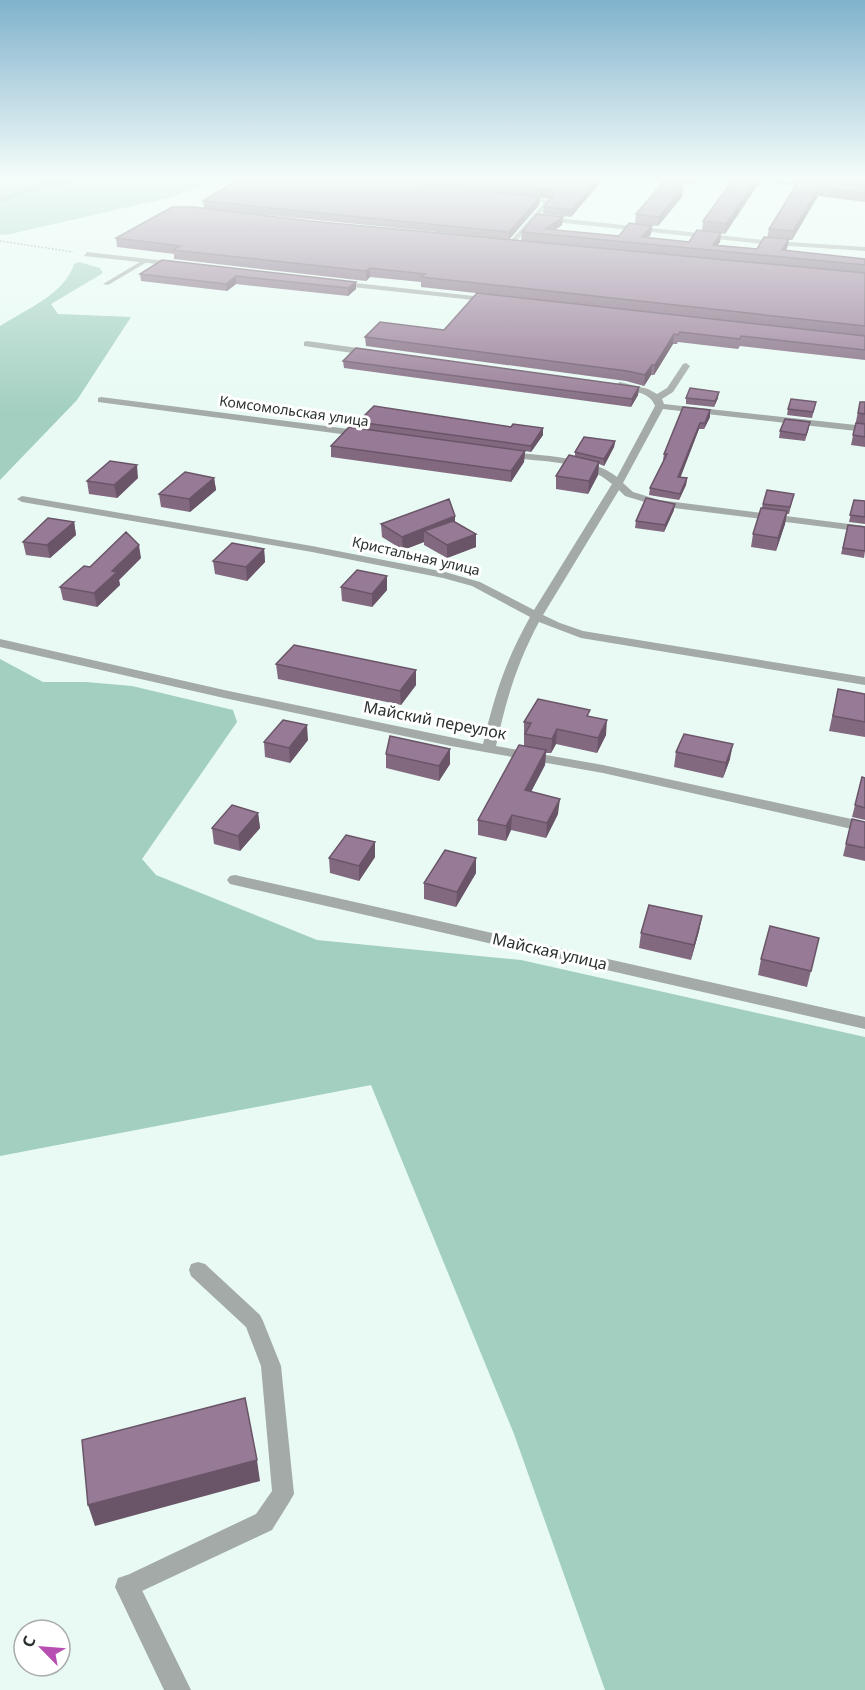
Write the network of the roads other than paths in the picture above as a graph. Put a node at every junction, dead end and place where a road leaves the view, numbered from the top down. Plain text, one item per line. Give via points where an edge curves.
1 (102, 256) edge
2 (145, 261) junction
3 (180, 265) edge
4 (331, 282) edge
5 (106, 284) dead end
6 (505, 302) edge
7 (307, 344) dead end
8 (378, 354) edge
9 (686, 366) dead end
10 (615, 385) edge
11 (101, 400) dead end
12 (659, 402) junction
13 (865, 429) edge
14 (373, 436) edge
15 (490, 452) edge
16 (628, 465) junction
17 (604, 471) junction
18 (617, 483) junction
19 (21, 499) dead end
20 (865, 530) edge
21 (537, 615) junction
22 (0, 643) edge
23 (865, 681) edge
24 (489, 748) junction
25 (865, 826) edge
26 (234, 880) dead end
27 (865, 1023) edge
28 (198, 1269) dead end
29 (127, 1587) joint
30 (178, 1690) edge

1 - 2 street
2 - 3 street
2 - 5 lane
4 - 6 street
7 - 8 street
9 - 12 street
10 - 12 street via 645,391
11 - 14 street, Комсомольская улица
12 - 13 street
12 - 16 street
15 - 17 street
16 - 17 street
16 - 18 street
17 - 18 street
18 - 20 street via 629,494 658,503
18 - 21 street
19 - 21 street, Кристальная улица via 445,575 476,584
21 - 23 street, Кристальная улица via 580,634
21 - 24 street via 501,691
22 - 24 street, Майский переулок
24 - 25 street, Майский переулок
26 - 27 street, Майская улица
28 - 29 lane via 253,1321 271,1366 283,1494 264,1522
29 - 30 street

